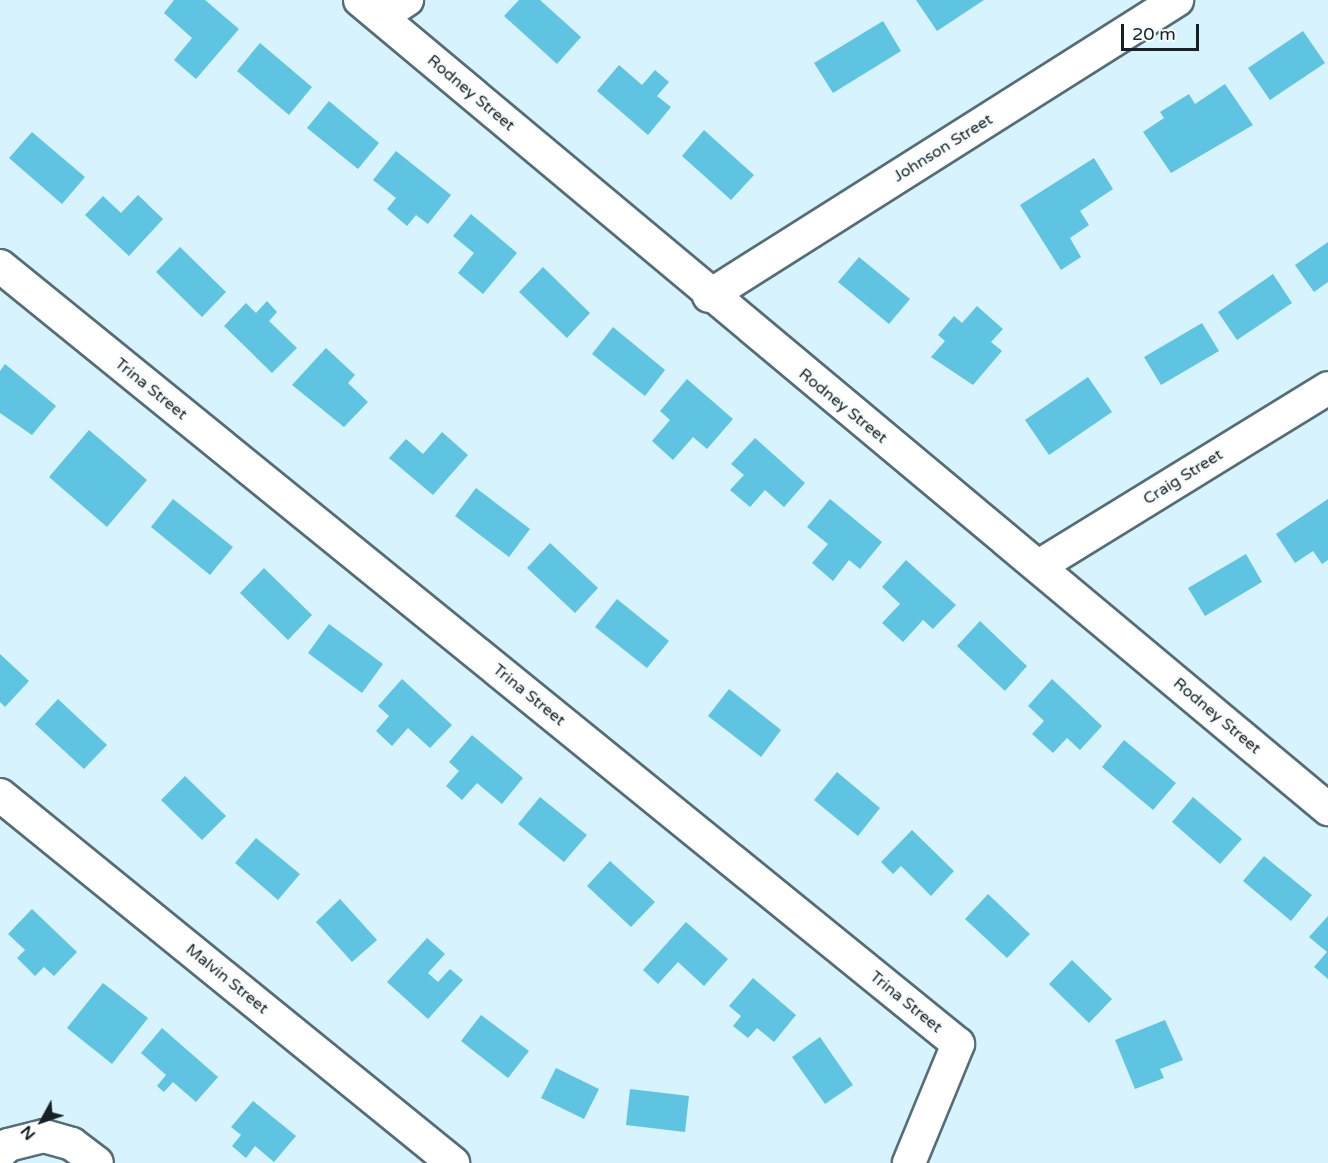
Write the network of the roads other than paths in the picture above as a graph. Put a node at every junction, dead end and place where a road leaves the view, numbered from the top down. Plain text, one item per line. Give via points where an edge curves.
1 (407, 0) edge
2 (1177, 0) edge
3 (371, 8) edge
4 (0, 266) edge
5 (710, 296) junction
6 (1328, 388) edge
7 (1039, 566) junction
8 (0, 795) edge
9 (1328, 809) edge
10 (0, 1152) edge
11 (96, 1163) edge
12 (453, 1163) edge
13 (909, 1163) edge

1 - 3 street
2 - 5 street, Johnson Street
3 - 5 street, Rodney Street
4 - 13 street, Trina Street via 958,1044
5 - 7 street, Rodney Street
6 - 7 street, Craig Street
7 - 9 street, Rodney Street
8 - 12 street, Malvin Street
10 - 11 street via 44,1136 72,1144

